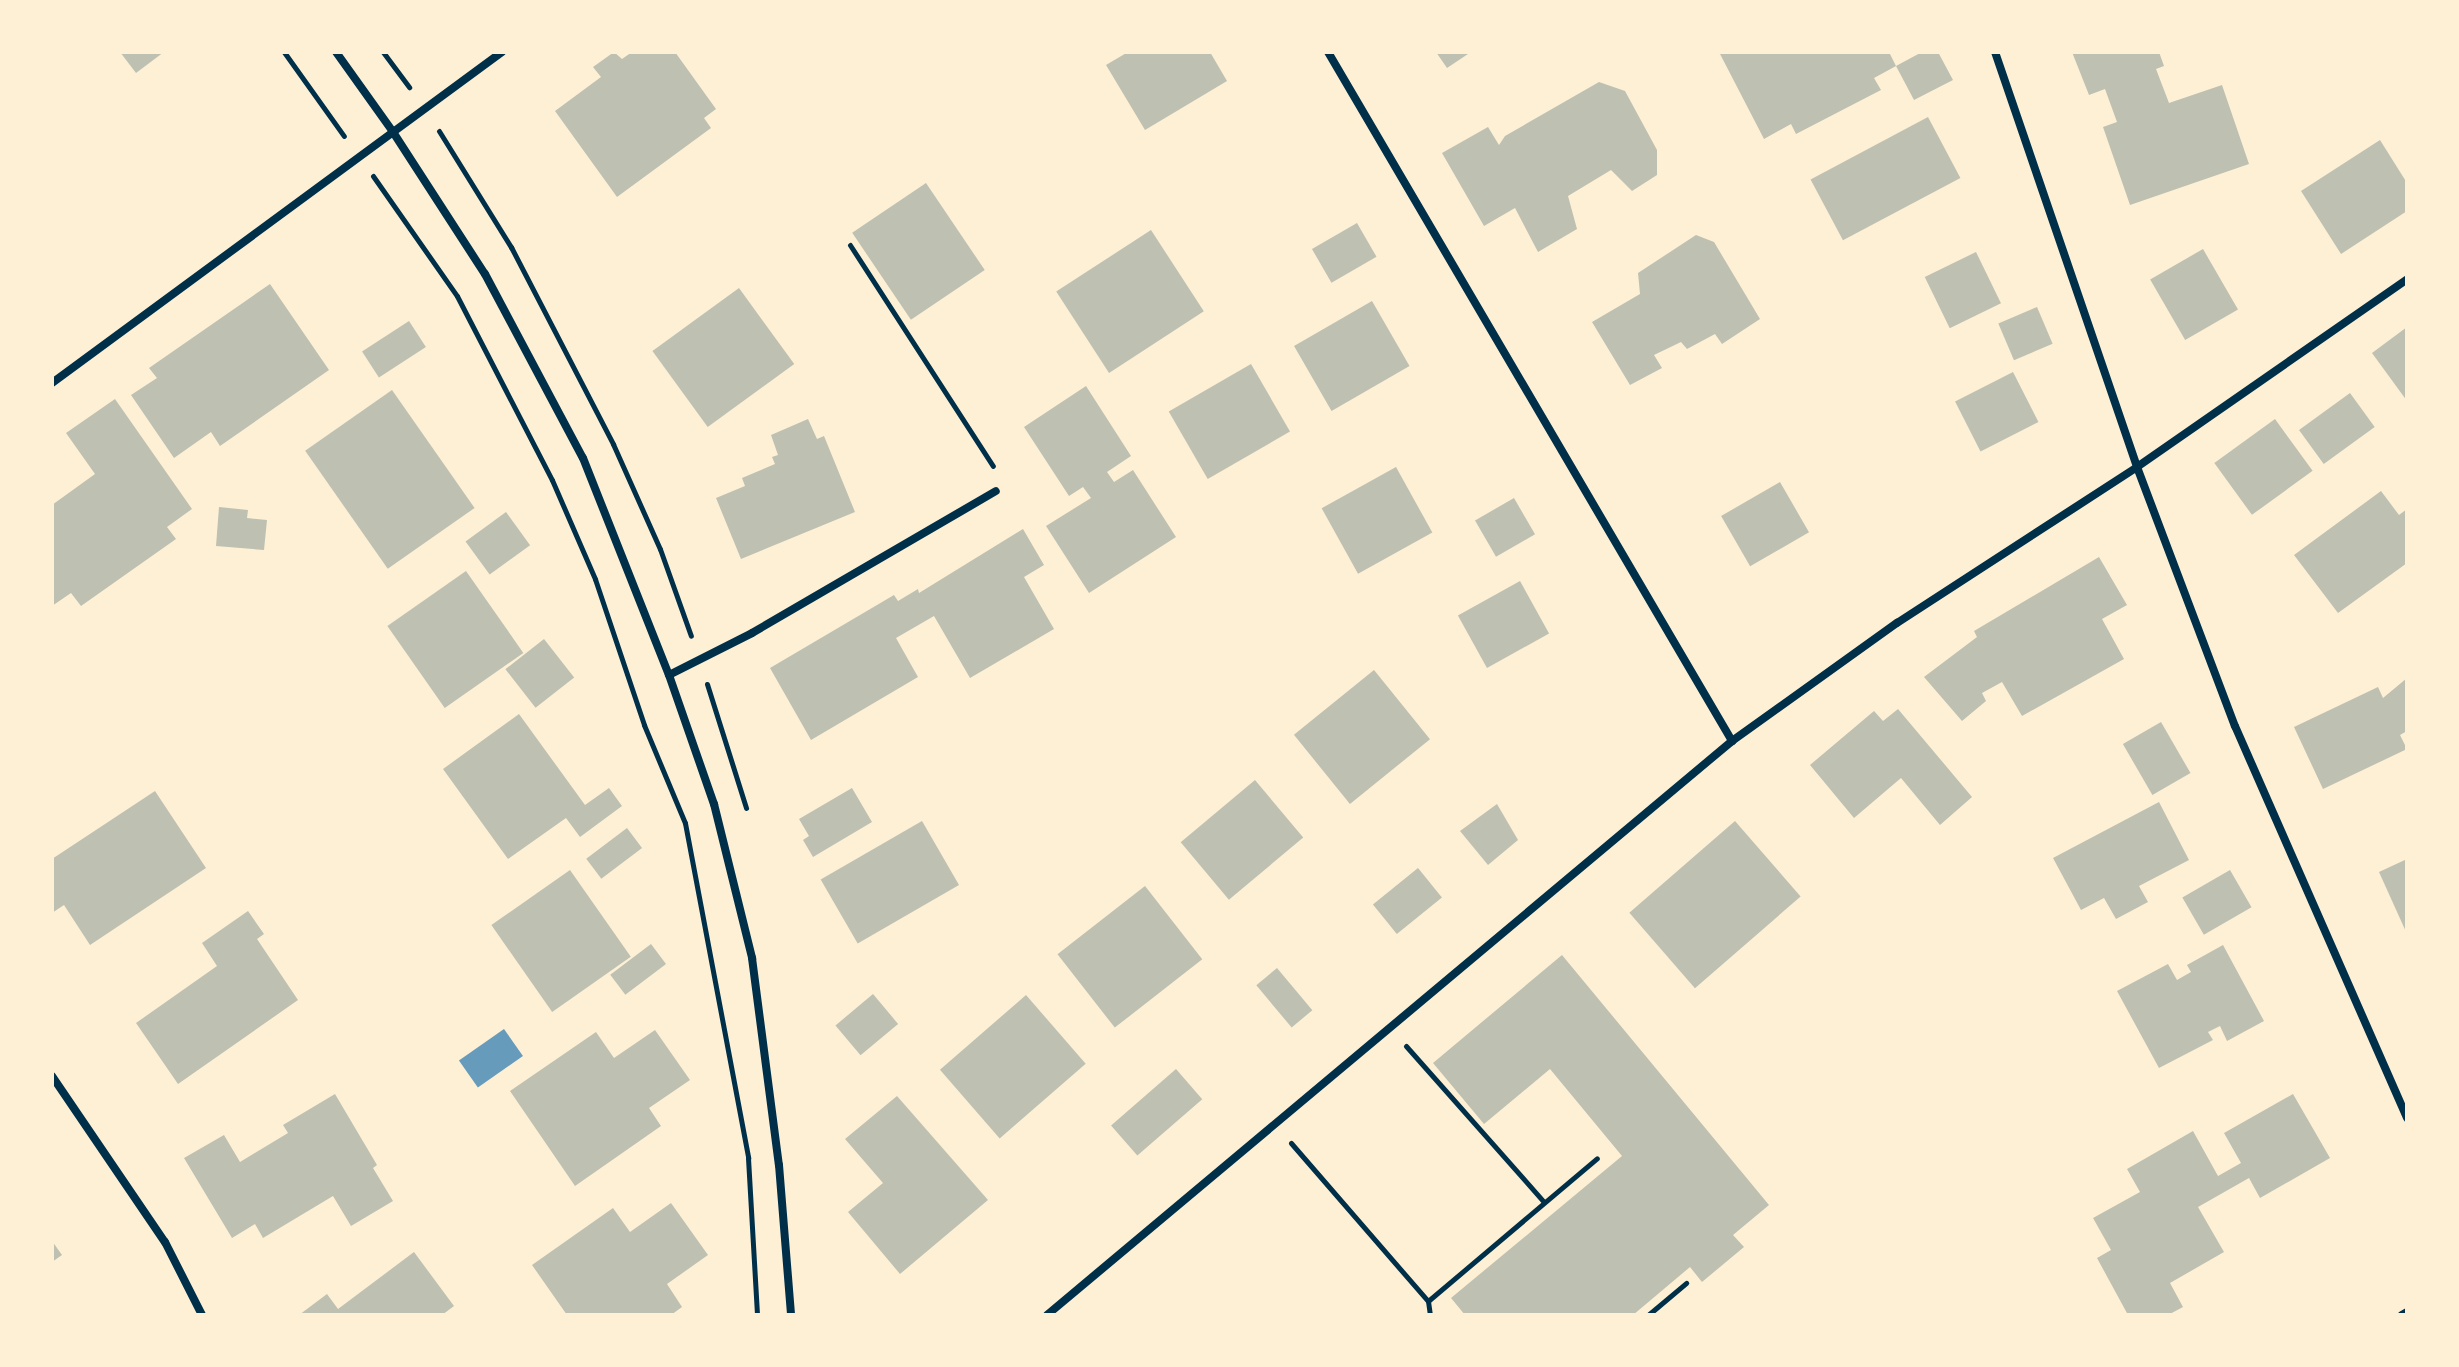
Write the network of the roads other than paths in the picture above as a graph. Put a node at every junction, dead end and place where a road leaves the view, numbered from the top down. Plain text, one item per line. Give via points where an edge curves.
1 (336, 52) edge
2 (502, 52) edge
3 (1328, 52) edge
4 (1995, 52) edge
5 (393, 132) junction
6 (2407, 279) edge
7 (52, 383) edge
8 (2137, 467) junction
9 (996, 491) dead end
10 (669, 675) junction
11 (1732, 741) junction
12 (52, 1076) edge
13 (2407, 1118) edge
14 (202, 1315) edge
15 (791, 1315) edge
16 (1047, 1315) edge

1 - 5 street
2 - 5 street
3 - 11 street
4 - 8 street
5 - 7 street
5 - 10 street via 485,274 583,458
6 - 8 street
8 - 11 street via 1897,623
8 - 13 street via 2235,726
9 - 10 street via 739,641
10 - 15 street via 714,804 752,958 779,1165
11 - 16 street
12 - 14 street via 165,1242

